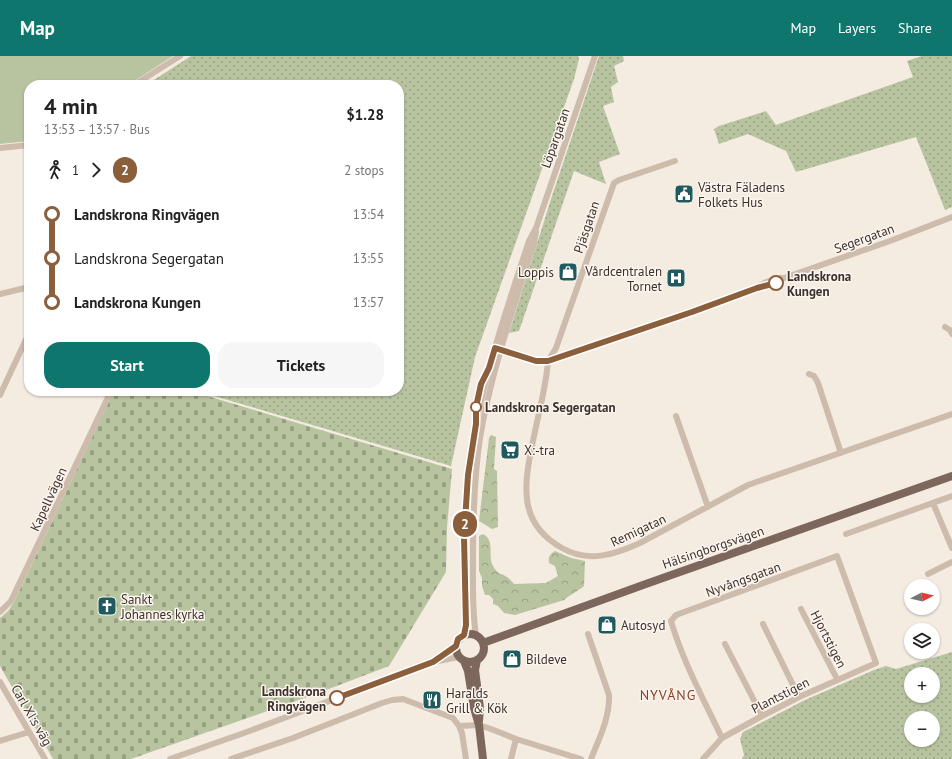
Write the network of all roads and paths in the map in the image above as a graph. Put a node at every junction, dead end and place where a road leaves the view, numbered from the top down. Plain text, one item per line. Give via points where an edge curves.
1 (180, 56) edge
2 (595, 56) edge
3 (142, 80) edge
4 (24, 146) edge
5 (0, 148) edge
6 (675, 161) dead end
7 (952, 217) edge
8 (24, 288) edge
9 (0, 294) edge
10 (945, 327) dead end
11 (952, 334) edge
12 (24, 344) edge
13 (498, 349) junction
14 (548, 361) junction
15 (809, 374) dead end
16 (1, 393) edge
17 (109, 396) edge
18 (952, 414) edge
19 (676, 416) dead end
20 (841, 453) junction
21 (952, 476) edge
22 (952, 496) edge
23 (933, 503) junction
24 (708, 507) junction
25 (846, 534) dead end
26 (952, 548) edge
27 (952, 562) edge
28 (928, 574) dead end
29 (801, 609) dead end
30 (0, 612) edge
31 (763, 624) dead end
32 (588, 634) dead end
33 (464, 635) junction
34 (476, 635) junction
35 (483, 643) junction
36 (725, 644) dead end
37 (456, 646) junction
38 (461, 659) junction
39 (477, 660) junction
40 (433, 662) junction
41 (876, 663) joint
42 (837, 679) junction
43 (0, 682) edge
44 (799, 697) junction
45 (762, 716) junction
46 (479, 725) junction
47 (459, 726) junction
48 (29, 732) junction
49 (722, 738) junction
50 (516, 739) junction
51 (0, 741) edge
52 (45, 759) edge
53 (170, 759) edge
54 (231, 759) edge
55 (466, 759) edge
56 (483, 759) edge
57 (511, 759) edge
58 (581, 759) edge
59 (591, 759) edge
60 (703, 759) edge

1 - 3 street
2 - 13 street, Löpargatan
4 - 5 street
6 - 14 street, Pjäsgatan via 614,184 556,348
7 - 14 street, Segergatan via 784,278 770,280 757,288 692,312
8 - 9 street
10 - 11 street
12 - 16 street
13 - 14 street, Segergatan via 536,361
13 - 33 street, Löpargatan via 478,412 468,475 464,537
13 - 34 street, Löpargatan via 478,455 474,497
14 - 24 street, Remigatan via 527,470 526,492 532,518 546,537 566,551 601,557 623,551
15 - 20 street via 814,376 818,383
17 - 30 street, Kapellvägen via 11,601
18 - 20 street, Remigatan
19 - 24 street
20 - 24 street, Remigatan via 748,485
21 - 35 main road, Hälsingborgsvägen via 642,584
22 - 23 street
23 - 25 street
23 - 26 street
27 - 28 street
29 - 42 street, Hjortstigen
31 - 44 street
32 - 59 street via 610,704
33 - 34 main road
33 - 37 main road via 458,639
34 - 35 main road
35 - 39 main road via 484,652
36 - 45 street
37 - 38 main road via 456,652
37 - 40 street
38 - 39 main road via 470,662
38 - 40 street
38 - 46 main road via 468,671
39 - 46 main road via 475,670 480,708
40 - 53 street
41 - 42 street, Plantstigen
41 - 49 street, Nyvångsgatan via 837,556 676,615 671,621 674,630
42 - 44 street, Plantstigen
43 - 48 street, Carl XI:s väg
44 - 45 street, Plantstigen
45 - 49 street, Plantstigen
46 - 47 street
46 - 50 street
46 - 56 main road
47 - 54 street via 453,718 443,713 403,699 392,700
47 - 55 street
48 - 51 street
48 - 52 street, Carl XI:s väg
49 - 60 street, Plantstigen
50 - 57 street
50 - 58 street

